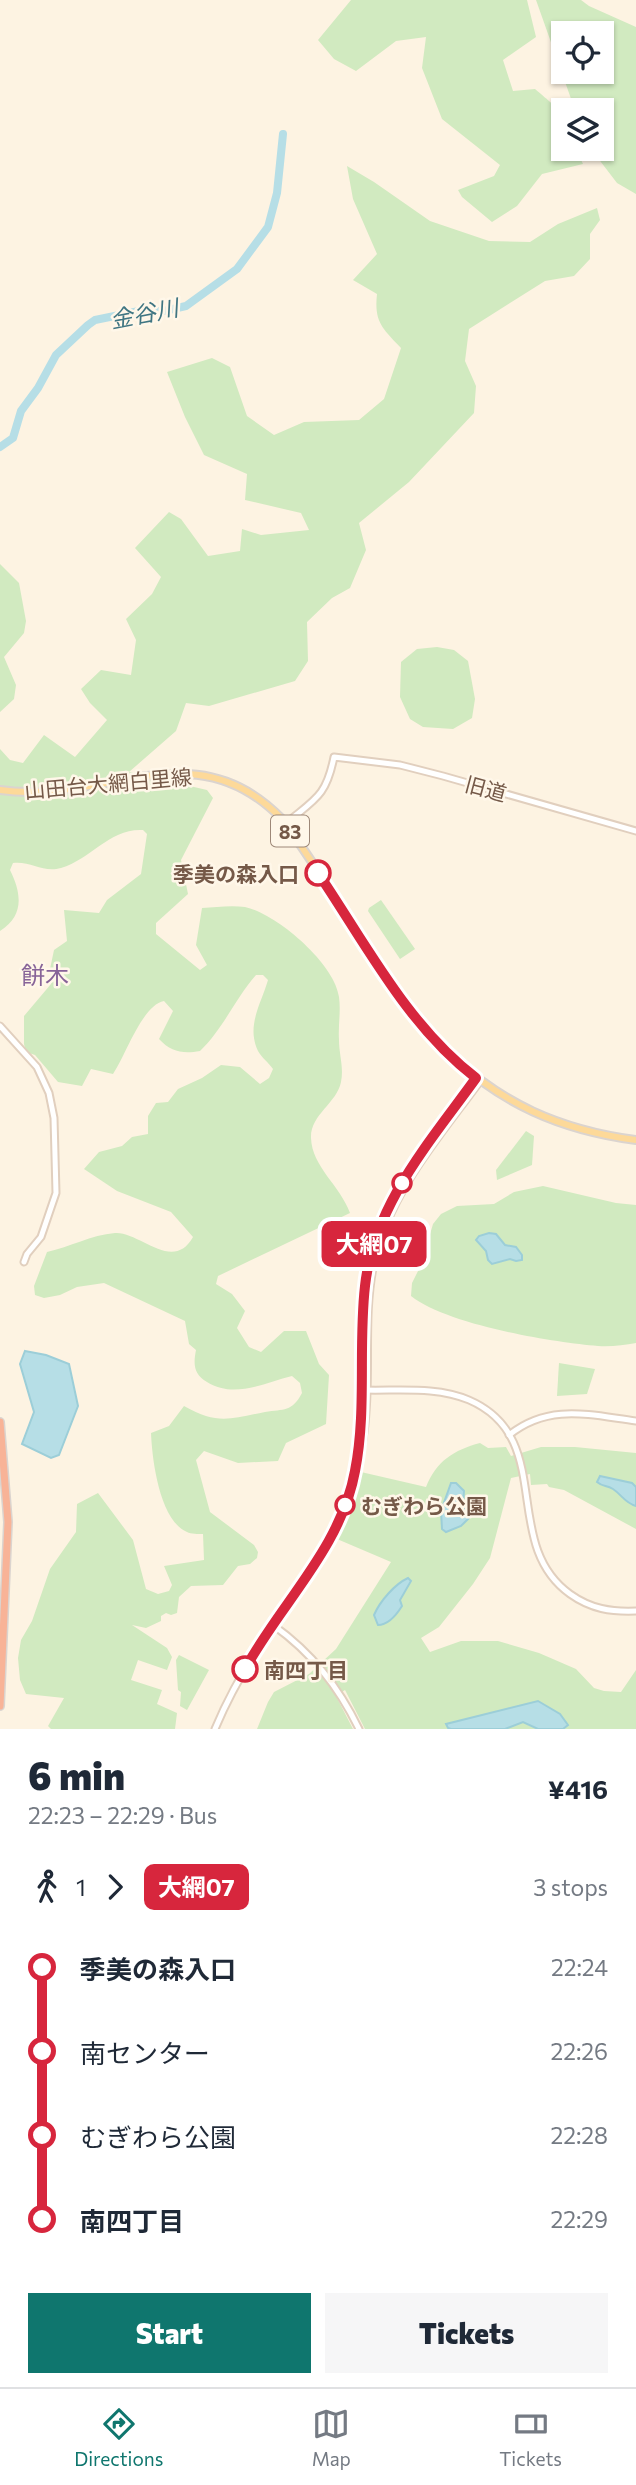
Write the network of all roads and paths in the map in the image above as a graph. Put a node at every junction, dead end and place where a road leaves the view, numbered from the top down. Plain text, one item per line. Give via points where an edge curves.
1 (0, 790) edge
2 (285, 824) junction
3 (636, 831) edge
4 (0, 1027) edge
5 (478, 1079) junction
6 (636, 1140) edge
7 (24, 1262) dead end
8 (364, 1390) junction
9 (636, 1421) edge
10 (0, 1422) edge
11 (509, 1434) junction
12 (636, 1611) edge
13 (273, 1625) junction
14 (0, 1706) edge
15 (215, 1729) edge
16 (359, 1729) edge

1 - 2 main road, 山田台大網白里線 / 83 via 57,792 156,775 200,774 248,791
2 - 3 street, 旧道 / 83 via 327,786 334,757 400,765
2 - 5 main road, 山田台大網白里線 / 83 via 411,1012 435,1041
4 - 7 street via 37,1067 50,1093 54,1118 56,1193 41,1237
5 - 6 main road, 山田台大網白里線 / 83 via 521,1107 565,1125
5 - 8 street via 400,1194 379,1242 368,1302
8 - 11 street via 454,1395 485,1409
8 - 13 street via 365,1431 343,1509 329,1541
9 - 11 street via 559,1413
10 - 14 highway via 8,1522
11 - 12 street via 522,1464 532,1536 545,1569 563,1589 584,1602 610,1611
13 - 15 street
13 - 16 street via 318,1664 343,1696

